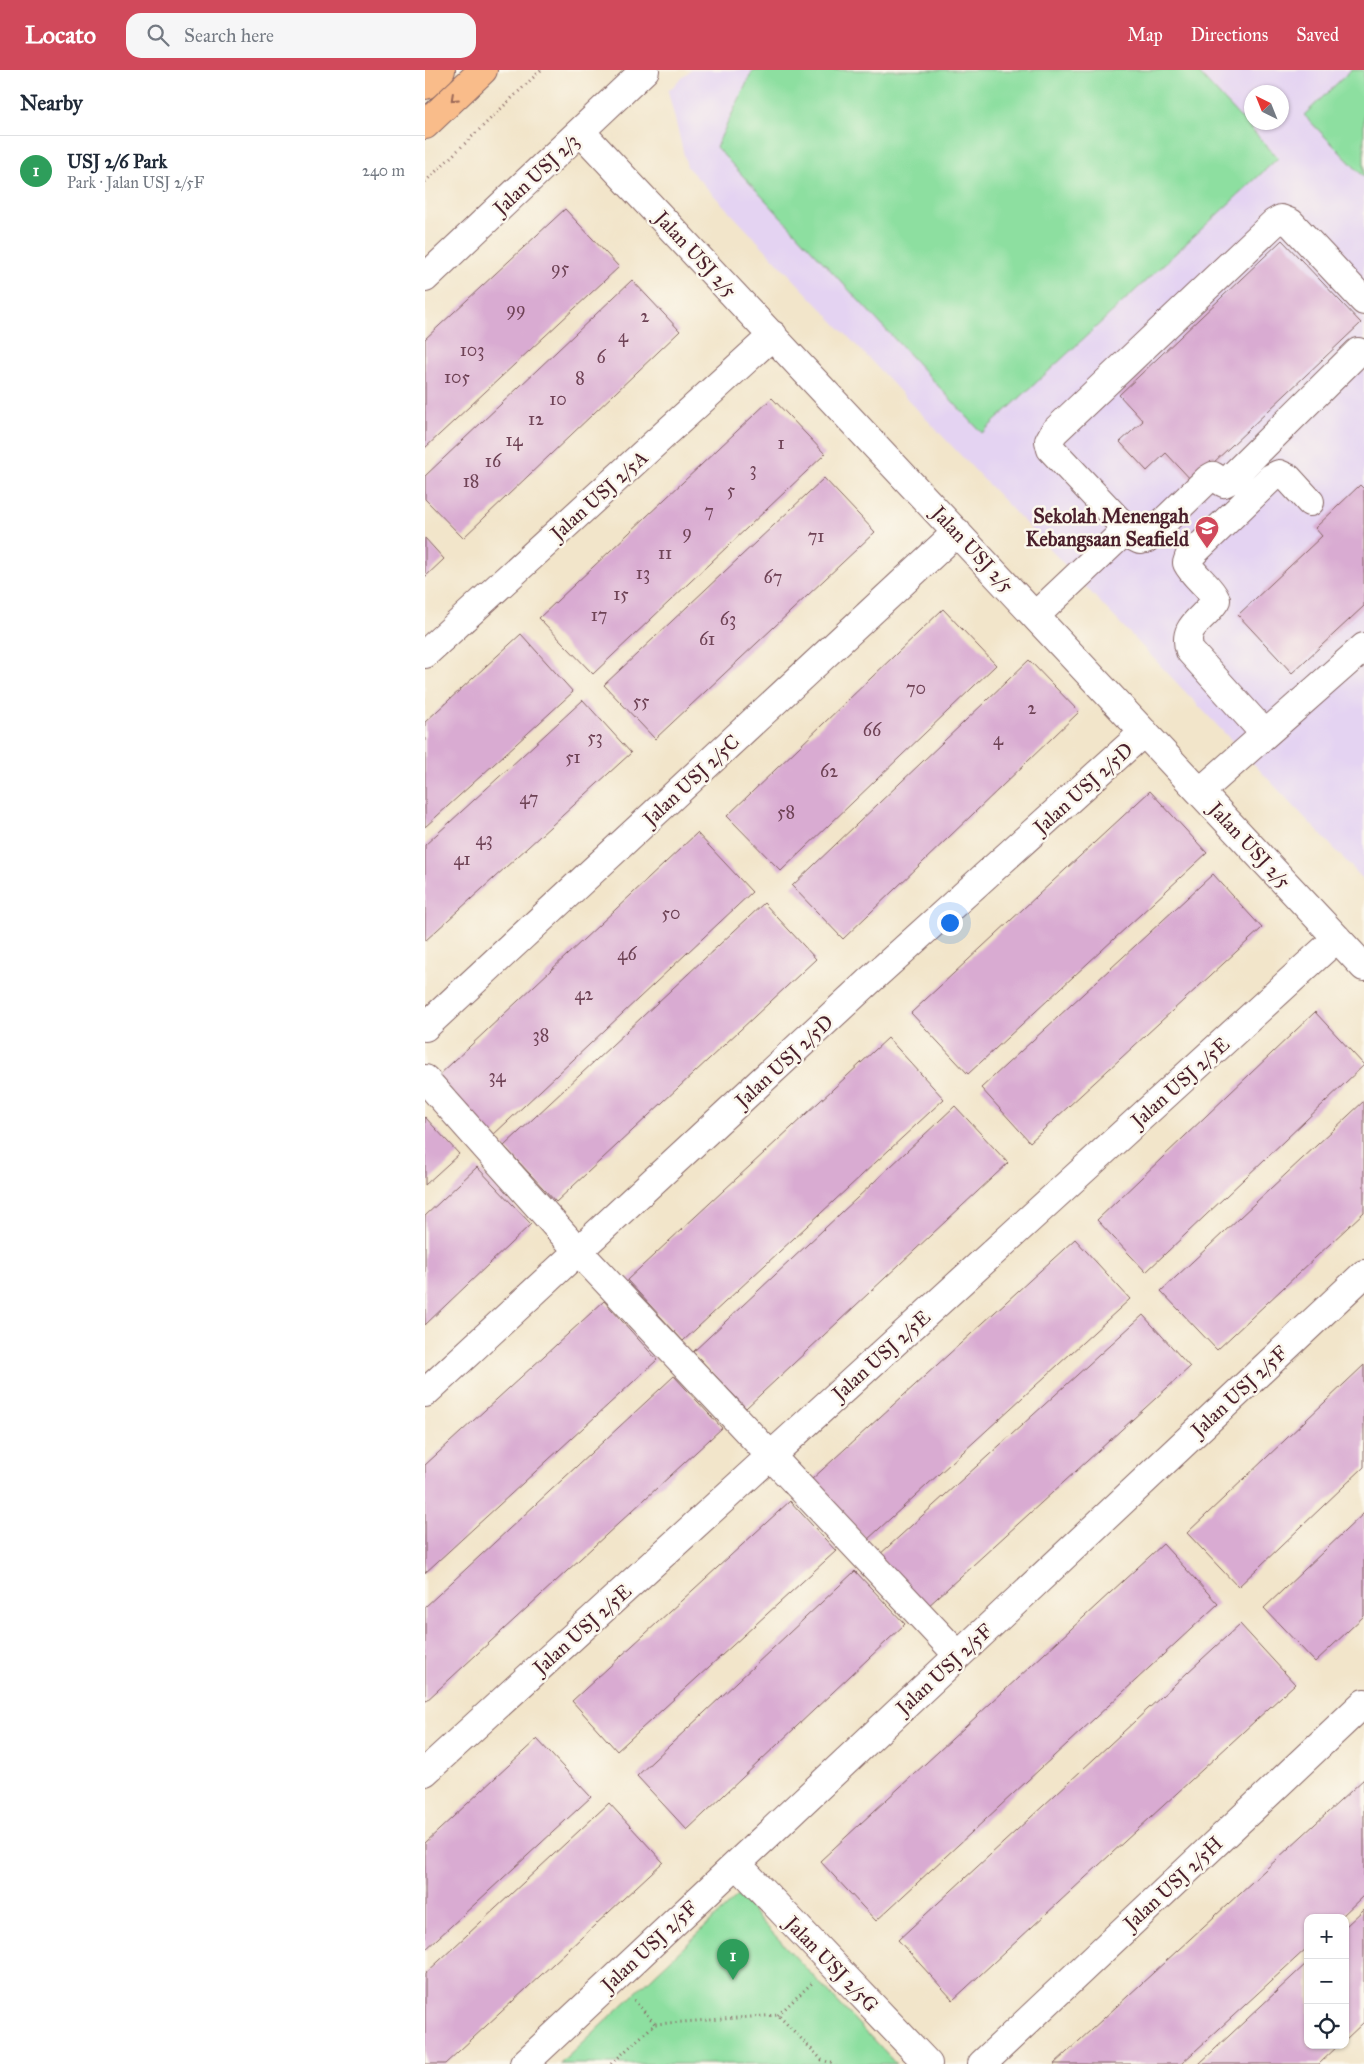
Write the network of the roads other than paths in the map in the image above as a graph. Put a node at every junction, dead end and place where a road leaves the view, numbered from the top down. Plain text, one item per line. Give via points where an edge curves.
1 (441, 70) edge
2 (483, 70) edge
3 (645, 70) edge
4 (425, 84) edge
5 (425, 125) edge
6 (581, 132) junction
7 (425, 278) edge
8 (1364, 301) edge
9 (773, 335) junction
10 (1362, 350) edge
11 (1310, 502) dead end
12 (1127, 529) junction
13 (957, 532) junction
14 (1035, 616) junction
15 (425, 654) edge
16 (1361, 655) edge
17 (1144, 732) junction
18 (1265, 734) junction
19 (1200, 792) junction
20 (1337, 938) junction
21 (1364, 967) edge
22 (425, 1027) edge
23 (425, 1079) edge
24 (579, 1252) junction
25 (1364, 1274) edge
26 (425, 1393) edge
27 (771, 1456) junction
28 (958, 1655) junction
29 (1364, 1703) edge
30 (425, 1772) edge
31 (737, 1864) junction
32 (524, 2064) edge
33 (928, 2064) edge
34 (982, 2064) edge

1 - 4 highway
2 -> 5 highway
3 - 6 street, Jalan USJ 2/3
6 - 7 street, Jalan USJ 2/3
6 - 9 street, Jalan USJ 2/5
8 - 12 street via 1291,222 1281,219 1054,432 1049,440 1055,456
9 - 13 street, Jalan USJ 2/5
9 - 15 street, Jalan USJ 2/5A
10 - 12 street via 1228,480 1224,482 1213,476 1208,479 1146,539 1140,540
11 - 18 street via 1288,478 1279,474 1189,556 1187,563 1216,600 1188,631 1190,652
12 - 14 street
13 - 14 street, Jalan USJ 2/5
13 - 22 street, Jalan USJ 2/5C
14 - 17 street, Jalan USJ 2/5
16 - 18 street
17 - 19 street, Jalan USJ 2/5
17 - 24 street, Jalan USJ 2/5D via 867,983
18 - 19 street
19 - 20 street, Jalan USJ 2/5
20 - 21 street, Jalan USJ 2/5
20 - 27 street, Jalan USJ 2/5E
23 - 24 street
24 - 26 street, Jalan USJ 2/5D
24 - 27 street
25 - 28 street, Jalan USJ 2/5F
27 - 28 street
27 - 30 street, Jalan USJ 2/5E
28 - 31 street, Jalan USJ 2/5F
29 - 34 street, Jalan USJ 2/5H
31 - 32 street, Jalan USJ 2/5F
31 - 33 street, Jalan USJ 2/5G

